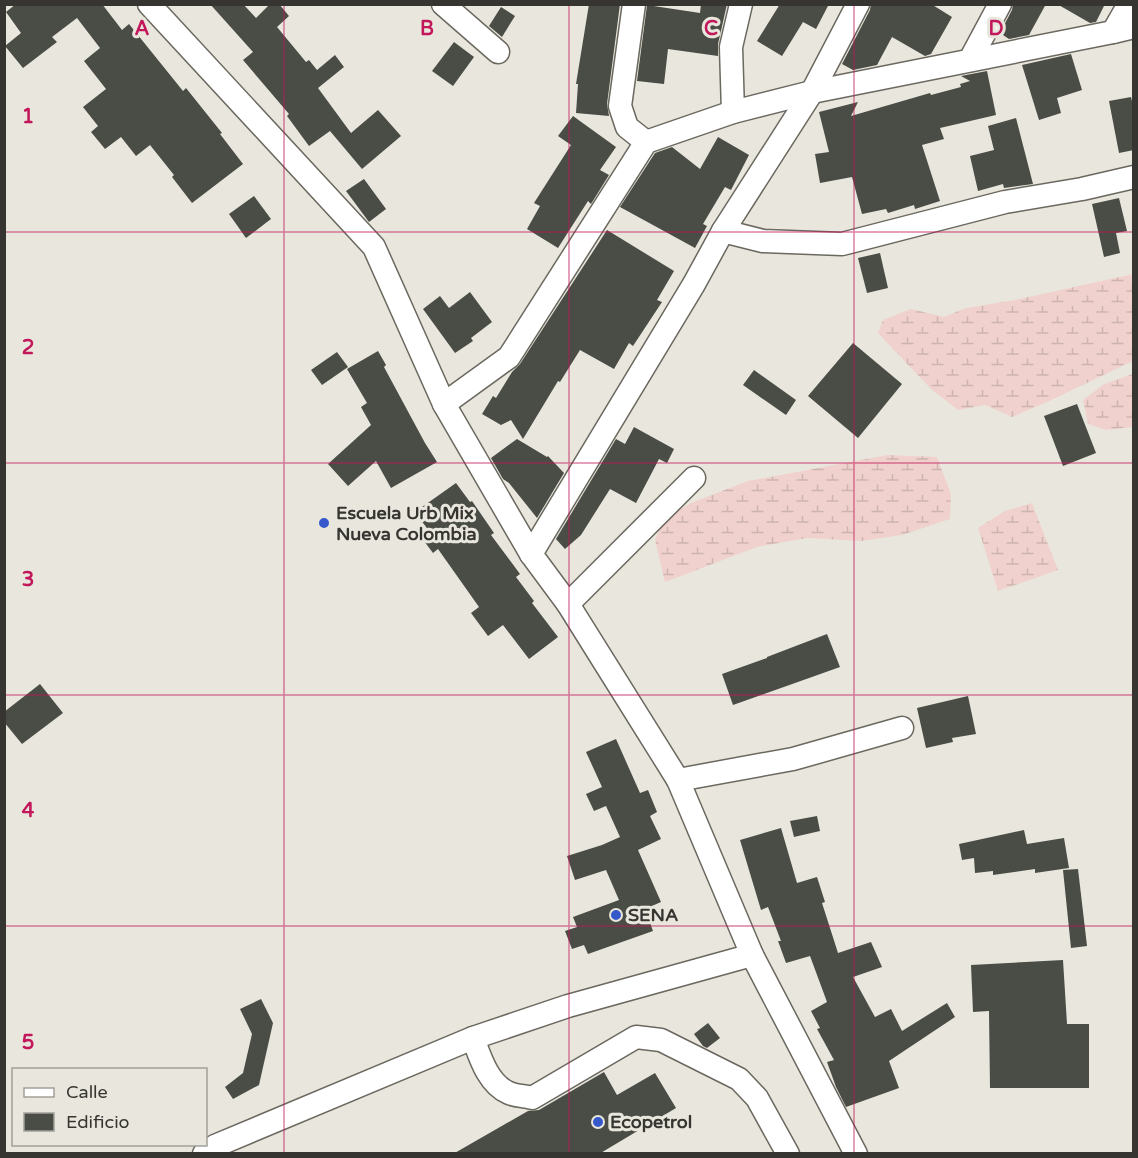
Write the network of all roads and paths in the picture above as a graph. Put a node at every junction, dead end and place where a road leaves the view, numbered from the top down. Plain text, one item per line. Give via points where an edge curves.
1 (149, 4) edge
2 (443, 4) edge
3 (634, 4) edge
4 (741, 4) edge
5 (858, 4) edge
6 (1000, 4) edge
7 (1129, 4) edge
8 (1123, 29) edge
9 (498, 52) dead end
10 (970, 60) junction
11 (812, 93) junction
12 (733, 112) junction
13 (646, 142) junction
14 (1134, 177) edge
15 (723, 231) junction
16 (444, 404) junction
17 (694, 478) dead end
18 (531, 554) junction
19 (568, 604) junction
20 (902, 728) dead end
21 (678, 780) junction
22 (752, 955) junction
23 (473, 1038) junction
24 (204, 1154) edge
25 (788, 1154) edge
26 (856, 1154) edge

1 - 16 street via 374,247
2 - 9 street
3 - 13 street via 620,106 627,127
4 - 12 street via 731,47
5 - 11 street
6 - 10 street
7 - 8 street
8 - 10 street
10 - 11 street
11 - 12 street
11 - 15 street
12 - 13 street
13 - 16 street via 509,357
14 - 15 street via 1005,202 842,244 762,241
15 - 18 street
16 - 18 street
17 - 19 street
18 - 19 street
19 - 21 street
20 - 21 street via 793,759
21 - 22 street
22 - 23 street via 568,1006
22 - 26 street
23 - 24 street
23 - 25 street via 497,1086 532,1098 636,1037 660,1040 739,1079 757,1098

